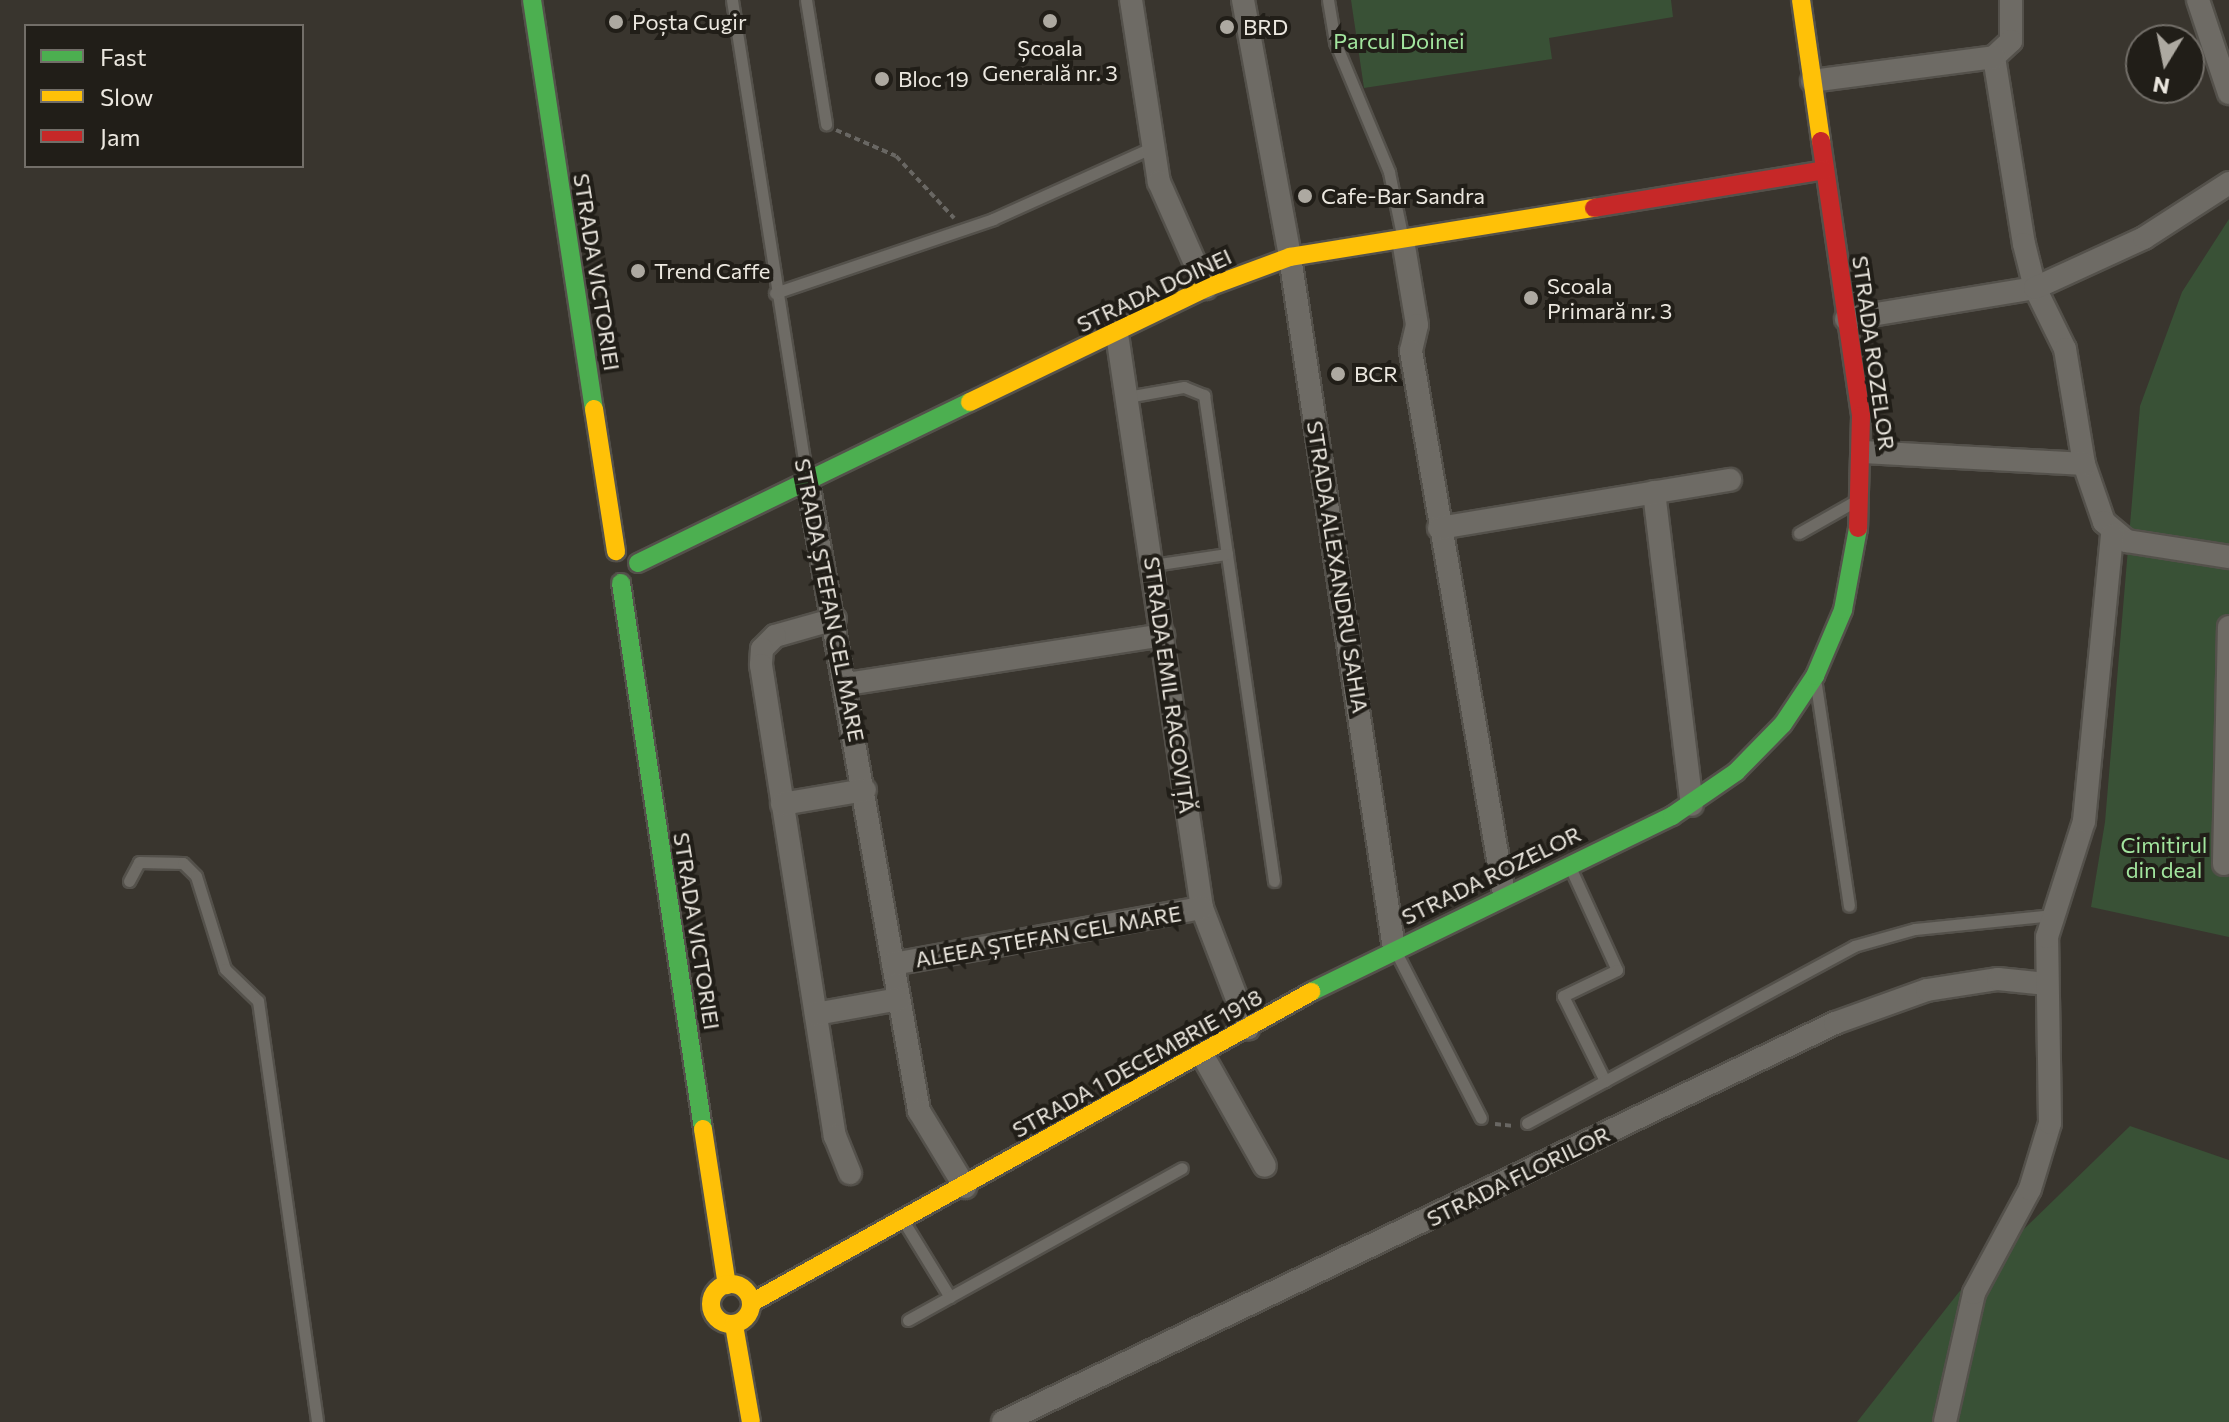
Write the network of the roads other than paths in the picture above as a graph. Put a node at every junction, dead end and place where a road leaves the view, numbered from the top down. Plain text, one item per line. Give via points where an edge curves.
1 (532, 0) edge
2 (732, 0) edge
3 (806, 0) edge
4 (1131, 0) edge
5 (1243, 0) edge
6 (1328, 0) edge
7 (1801, 0) edge
8 (2011, 0) edge
9 (2198, 0) edge
10 (1994, 57) junction
11 (1812, 81) junction
12 (2229, 93) edge
13 (826, 124) road end
14 (1153, 147) junction
15 (1825, 170) junction
16 (2229, 183) edge
17 (1403, 240) junction
18 (1290, 257) junction
19 (1206, 288) junction
20 (2035, 288) junction
21 (775, 293) junction
22 (1846, 319) junction
23 (1117, 334) junction
24 (1127, 397) junction
25 (1865, 452) junction
26 (2084, 464) junction
27 (1730, 480) dead end
28 (808, 482) junction
29 (1654, 492) junction
30 (1864, 496) junction
31 (1439, 528) junction
32 (1799, 533) dead end
33 (2112, 535) junction
34 (616, 551) junction
35 (1227, 554) junction
36 (2229, 557) edge
37 (638, 563) junction
38 (1153, 565) junction
39 (621, 583) junction
40 (835, 619) junction
41 (2229, 627) edge
42 (1163, 635) junction
43 (1815, 676) junction
44 (847, 684) junction
45 (865, 790) junction
46 (782, 804) junction
47 (1692, 805) junction
48 (1568, 863) junction
49 (2224, 864) dead end
50 (129, 881) dead end
51 (1274, 881) dead end
52 (1504, 894) junction
53 (1849, 906) dead end
54 (1202, 908) junction
55 (2053, 915) junction
56 (1394, 949) junction
57 (893, 964) junction
58 (2047, 984) junction
59 (899, 999) junction
60 (816, 1014) junction
61 (1248, 1028) junction
62 (1203, 1056) junction
63 (1605, 1081) junction
64 (1481, 1118) road end
65 (1527, 1123) road end
66 (1265, 1166) dead end
67 (1182, 1168) dead end
68 (850, 1173) dead end
69 (965, 1187) junction
70 (903, 1220) junction
71 (727, 1285) junction
72 (950, 1297) junction
73 (751, 1303) junction
74 (908, 1320) dead end
75 (734, 1325) junction
76 (317, 1422) edge
77 (751, 1422) edge
78 (1003, 1422) edge
79 (1945, 1422) edge

1 - 34 street, STRADA VICTORIEI
2 - 21 lane, STRADA ȘTEFAN CEL MARE
3 - 13 lane
4 - 14 street
5 - 18 street, STRADA ALEXANDRU SAHIA
6 - 17 lane via 1335,42 1389,172
7 - 11 street, STRADA ROZELOR
8 - 10 street via 2011,41
9 - 12 street
10 - 11 street
10 - 20 street
11 - 15 street, STRADA ROZELOR
14 - 19 street via 1168,211
14 - 21 lane via 963,229
15 - 17 street, STRADA DOINEI
15 - 22 street, STRADA ROZELOR
16 - 20 street via 2144,238
17 - 18 street, STRADA DOINEI
17 - 31 street
18 - 19 street, STRADA DOINEI
18 - 56 street, STRADA ALEXANDRU SAHIA
19 - 23 street, STRADA DOINEI
20 - 22 street
20 - 26 street via 2065,349
21 - 28 lane, STRADA ȘTEFAN CEL MARE
22 - 25 street, STRADA ROZELOR
23 - 24 street, STRADA EMIL RACOVIȚĂ
23 - 28 street, STRADA DOINEI
24 - 35 lane via 1184,387 1204,395
24 - 38 street, STRADA EMIL RACOVIȚĂ
25 - 26 street
25 - 30 street, STRADA ROZELOR
26 - 33 street
27 - 29 street
28 - 37 street, STRADA DOINEI
28 - 40 street, STRADA ȘTEFAN CEL MARE
29 - 31 street
29 - 47 street
30 - 32 lane
30 - 43 street, STRADA ROZELOR via 1851,581
31 - 52 street
33 - 36 street
33 - 55 street via 2084,821
34 - 37 street
34 - 39 street, STRADA VICTORIEI via 605,569
35 - 38 lane
35 - 51 lane
37 - 39 street via 634,577
38 - 42 street, STRADA EMIL RACOVIȚĂ
39 - 71 street, STRADA VICTORIEI
40 - 44 street, STRADA ȘTEFAN CEL MARE
40 - 46 street via 775,636 762,649
41 - 49 street
42 - 44 street
42 - 54 street, STRADA EMIL RACOVIȚĂ
43 - 47 street, STRADA ROZELOR via 1759,750
43 - 53 lane
44 - 45 street, STRADA ȘTEFAN CEL MARE
45 - 46 street
45 - 57 street, STRADA ȘTEFAN CEL MARE
46 - 60 street
47 - 48 street, STRADA ROZELOR
48 - 52 street, STRADA ROZELOR
48 - 63 lane via 1617,970 1563,996
50 - 76 lane via 139,862 183,863 196,876 225,969 258,1001
52 - 56 street, STRADA ROZELOR
54 - 57 street, ALEEA ȘTEFAN CEL MARE
54 - 61 street, STRADA EMIL RACOVIȚĂ
55 - 58 street
55 - 63 lane via 1915,929 1854,946
56 - 61 street, STRADA 1 DECEMBRIE 1918
56 - 64 lane, STRADA ALEXANDRU SAHIA
57 - 59 street, STRADA ȘTEFAN CEL MARE
58 - 78 street, STRADA FLORILOR via 1998,979 1927,990 1835,1023
58 - 79 street via 2050,1123 2030,1189 1974,1293
59 - 60 street
59 - 69 street, STRADA ȘTEFAN CEL MARE via 919,1111
60 - 68 street via 835,1136
61 - 62 street, STRADA 1 DECEMBRIE 1918
62 - 66 street
62 - 69 street, STRADA 1 DECEMBRIE 1918
63 - 65 lane
67 - 72 lane
69 - 70 street, STRADA 1 DECEMBRIE 1918
70 - 72 lane
70 - 73 street, STRADA 1 DECEMBRIE 1918
71 - 73 street via 746,1291
71 - 75 street via 716,1291 711,1309
72 - 74 lane
73 - 75 street
75 - 77 street

